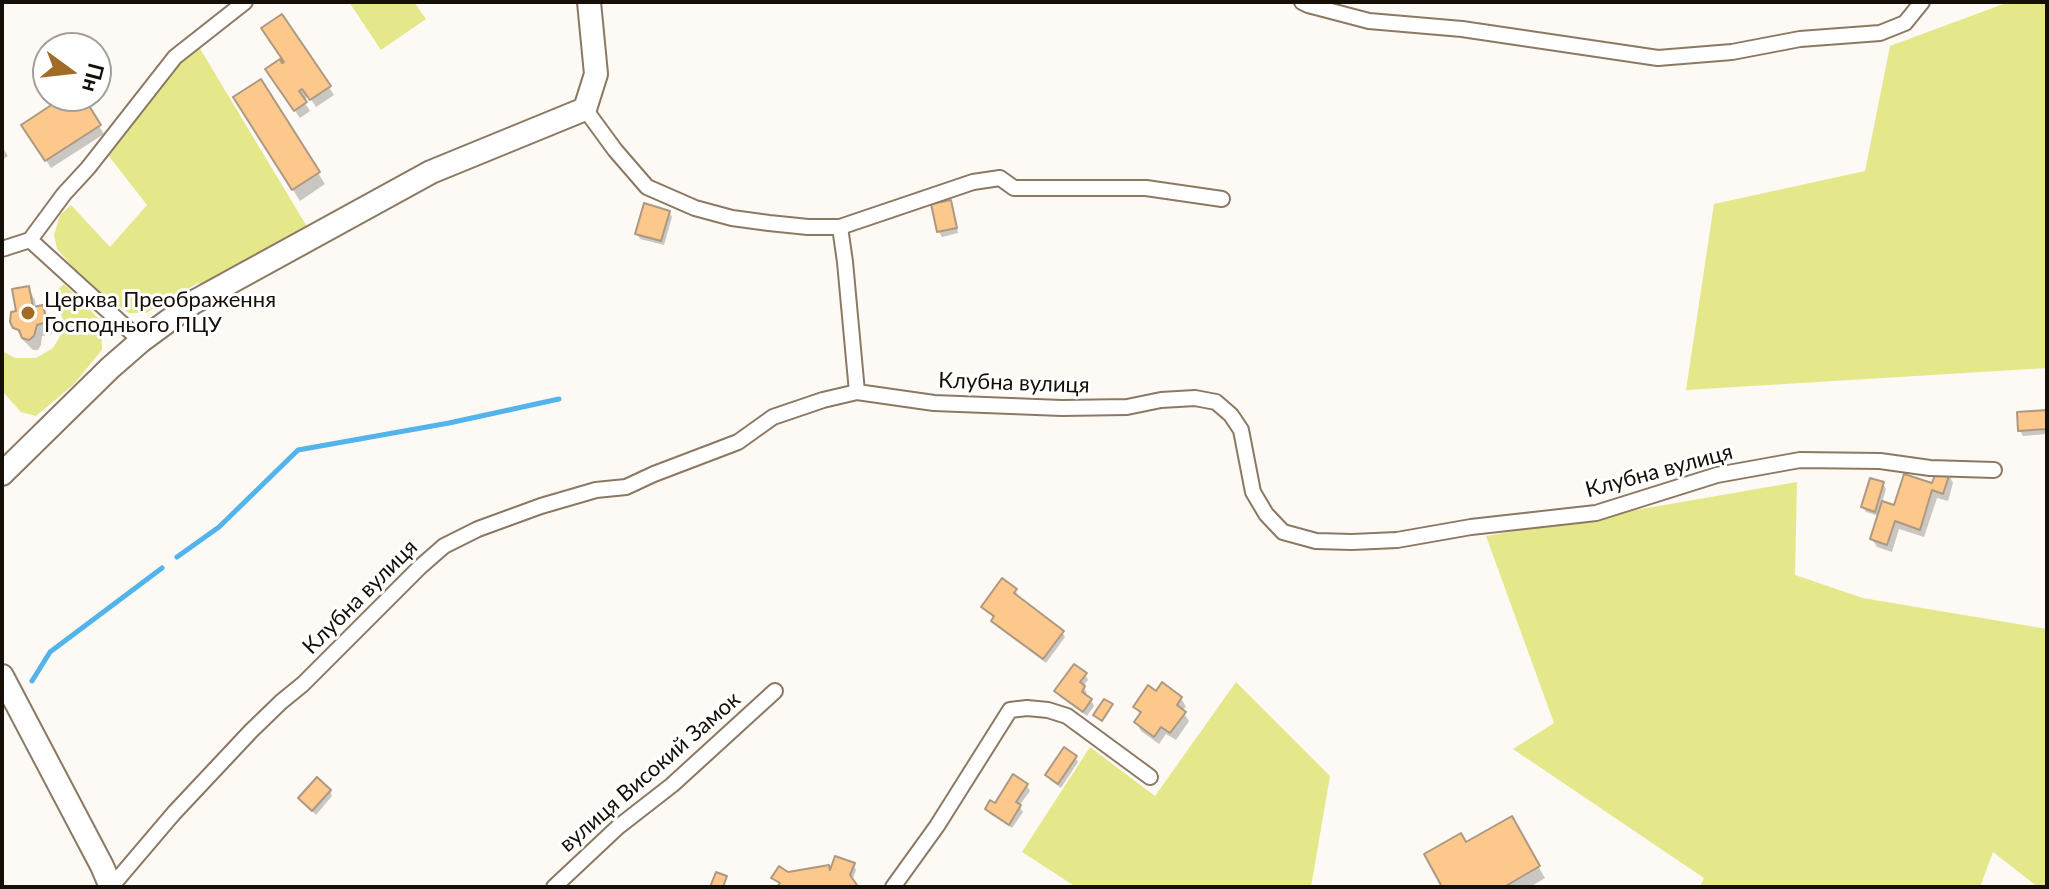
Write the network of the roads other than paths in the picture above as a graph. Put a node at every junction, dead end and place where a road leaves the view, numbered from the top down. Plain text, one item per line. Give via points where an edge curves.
1 (245, 2) edge
2 (589, 2) edge
3 (1302, 2) edge
4 (1922, 2) edge
5 (585, 109) junction
6 (1222, 199) dead end
7 (840, 227) junction
8 (30, 240) junction
9 (2, 249) edge
10 (141, 341) junction
11 (857, 392) junction
12 (1994, 470) dead end
13 (2, 474) edge
14 (2, 676) edge
15 (775, 691) dead end
16 (1150, 777) dead end
17 (111, 887) edge
18 (554, 887) edge
19 (893, 887) edge

1 - 8 street via 175,57
2 - 5 street via 596,74
3 - 4 street via 1369,21 1658,58 1880,33 1905,23
5 - 7 street via 647,187 732,218
5 - 10 street via 431,172 194,302
6 - 7 street via 1146,188 1014,188 1000,178 973,182
7 - 11 street
8 - 9 street
8 - 10 street
10 - 13 street
11 - 12 street, Клубна вулиця via 934,403 1048,408 1127,407 1195,398 1216,402 1241,430 1253,492 1266,514 1283,532 1316,541 1397,540 1596,513 1717,475 1800,460
11 - 17 street, Клубна вулиця via 773,417 738,442 626,487 541,506 444,546 251,731
14 - 17 street
15 - 18 street, вулиця Високий Замок
16 - 19 street via 1067,716 1010,710

